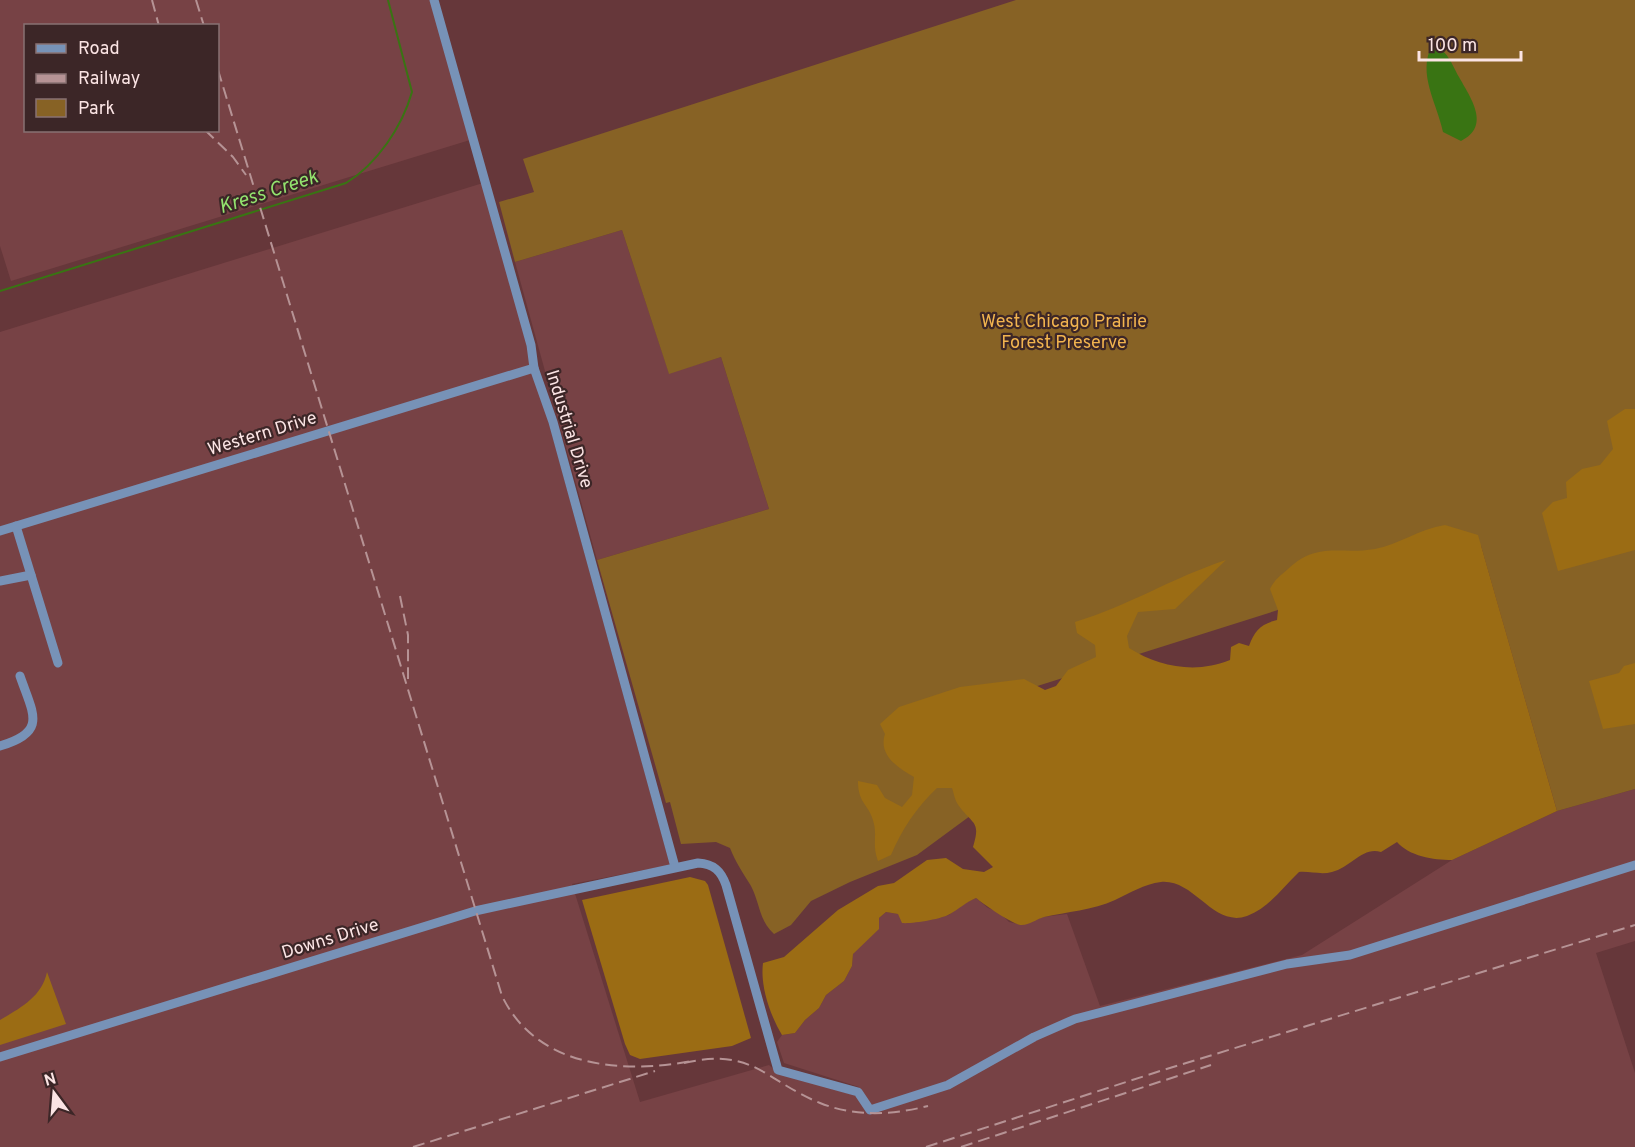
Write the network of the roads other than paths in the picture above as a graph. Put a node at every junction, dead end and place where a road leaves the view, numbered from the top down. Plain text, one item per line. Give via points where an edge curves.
1 (435, 0) edge
2 (534, 368) junction
3 (16, 526) junction
4 (0, 531) edge
5 (31, 574) junction
6 (0, 581) edge
7 (58, 663) dead end
8 (20, 676) dead end
9 (0, 746) edge
10 (1635, 865) edge
11 (675, 867) junction
12 (0, 1057) edge

1 - 2 street, Industrial Drive via 531,345
2 - 3 street, Western Drive
2 - 11 street, Industrial Drive via 556,432
3 - 4 street, Western Drive
3 - 5 street
5 - 6 street
5 - 7 street
8 - 9 street via 33,726 28,734
10 - 11 street, Downs Drive via 1350,956 1287,964 1075,1019 1034,1036 948,1084 870,1110 858,1092 778,1070 722,875 707,863
11 - 12 street, Downs Drive via 475,910

